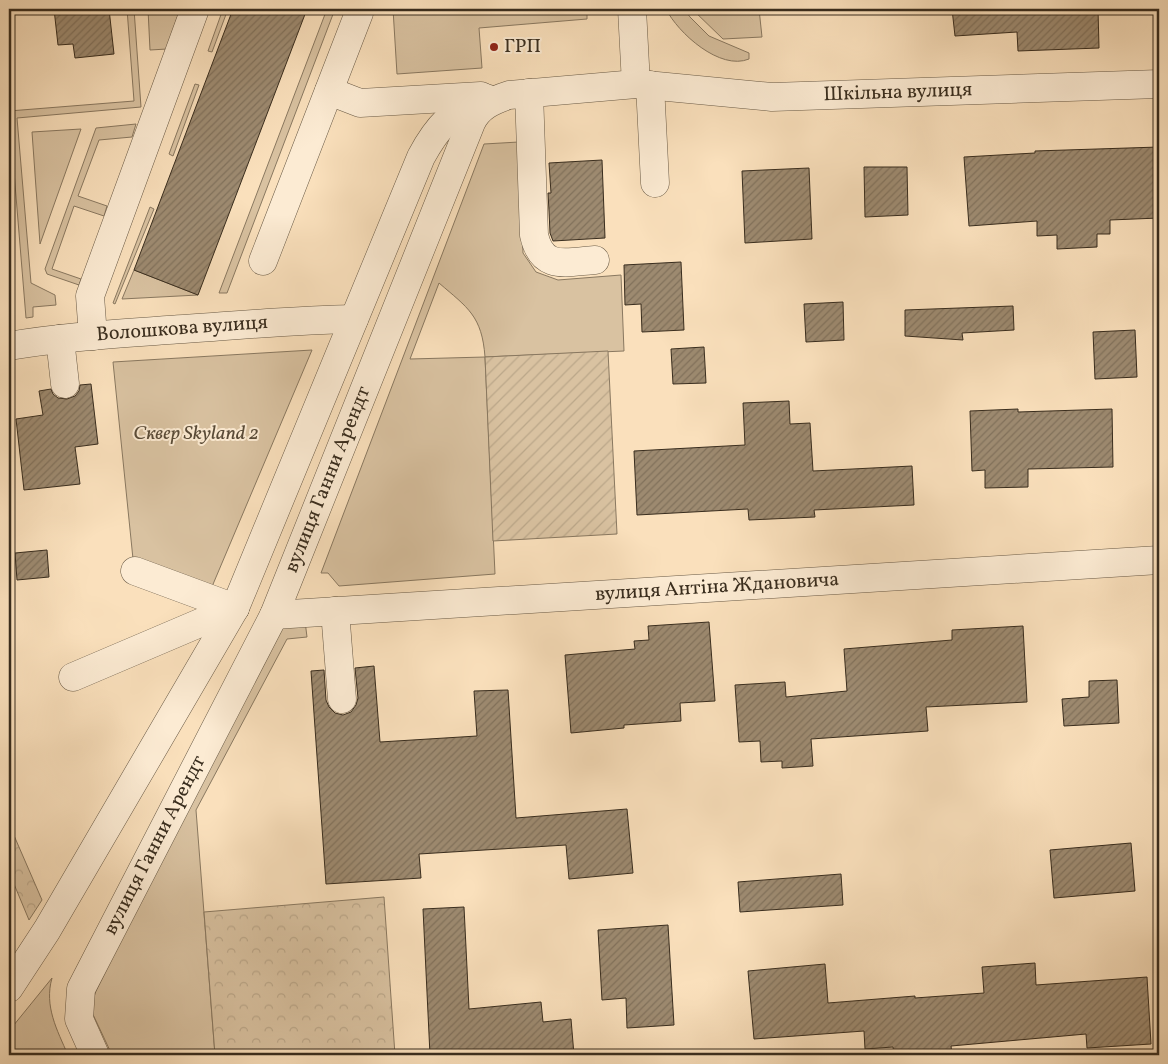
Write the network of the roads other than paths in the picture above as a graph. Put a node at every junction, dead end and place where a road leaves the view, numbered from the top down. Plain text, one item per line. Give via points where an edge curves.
1 (195, 9) edge
2 (632, 9) edge
3 (359, 14) dead end
4 (1159, 84) edge
5 (643, 85) junction
6 (329, 91) junction
7 (524, 93) junction
8 (655, 183) dead end
9 (594, 260) dead end
10 (263, 261) dead end
11 (354, 319) junction
12 (93, 336) junction
13 (60, 339) junction
14 (9, 346) edge
15 (65, 384) dead end
16 (1159, 560) edge
17 (135, 571) dead end
18 (235, 608) junction
19 (335, 611) junction
20 (274, 615) junction
21 (73, 677) dead end
22 (342, 699) dead end
23 (9, 988) edge
24 (95, 1055) edge

1 - 12 street via 90,296
2 - 5 street
3 - 6 street
4 - 5 street, Шкільна вулиця via 772,96
5 - 7 street, вулиця Ганни Арендт
5 - 8 street
6 - 7 street via 360,103
6 - 10 street
7 - 9 street via 536,246 542,255 555,262
7 - 11 street via 488,98 468,105 448,120 429,142
7 - 20 street, вулиця Ганни Арендт via 491,102 472,119
11 - 12 street, Волошкова вулиця
11 - 18 street
12 - 13 street, Волошкова вулиця
13 - 14 street, Волошкова вулиця
13 - 15 street
16 - 19 street, вулиця Антіна Ждановича
17 - 18 street
18 - 21 street
18 - 23 street via 47,930
19 - 20 street, вулиця Антіна Ждановича
19 - 22 street
20 - 24 street, вулиця Ганни Арендт via 80,989 79,1019

